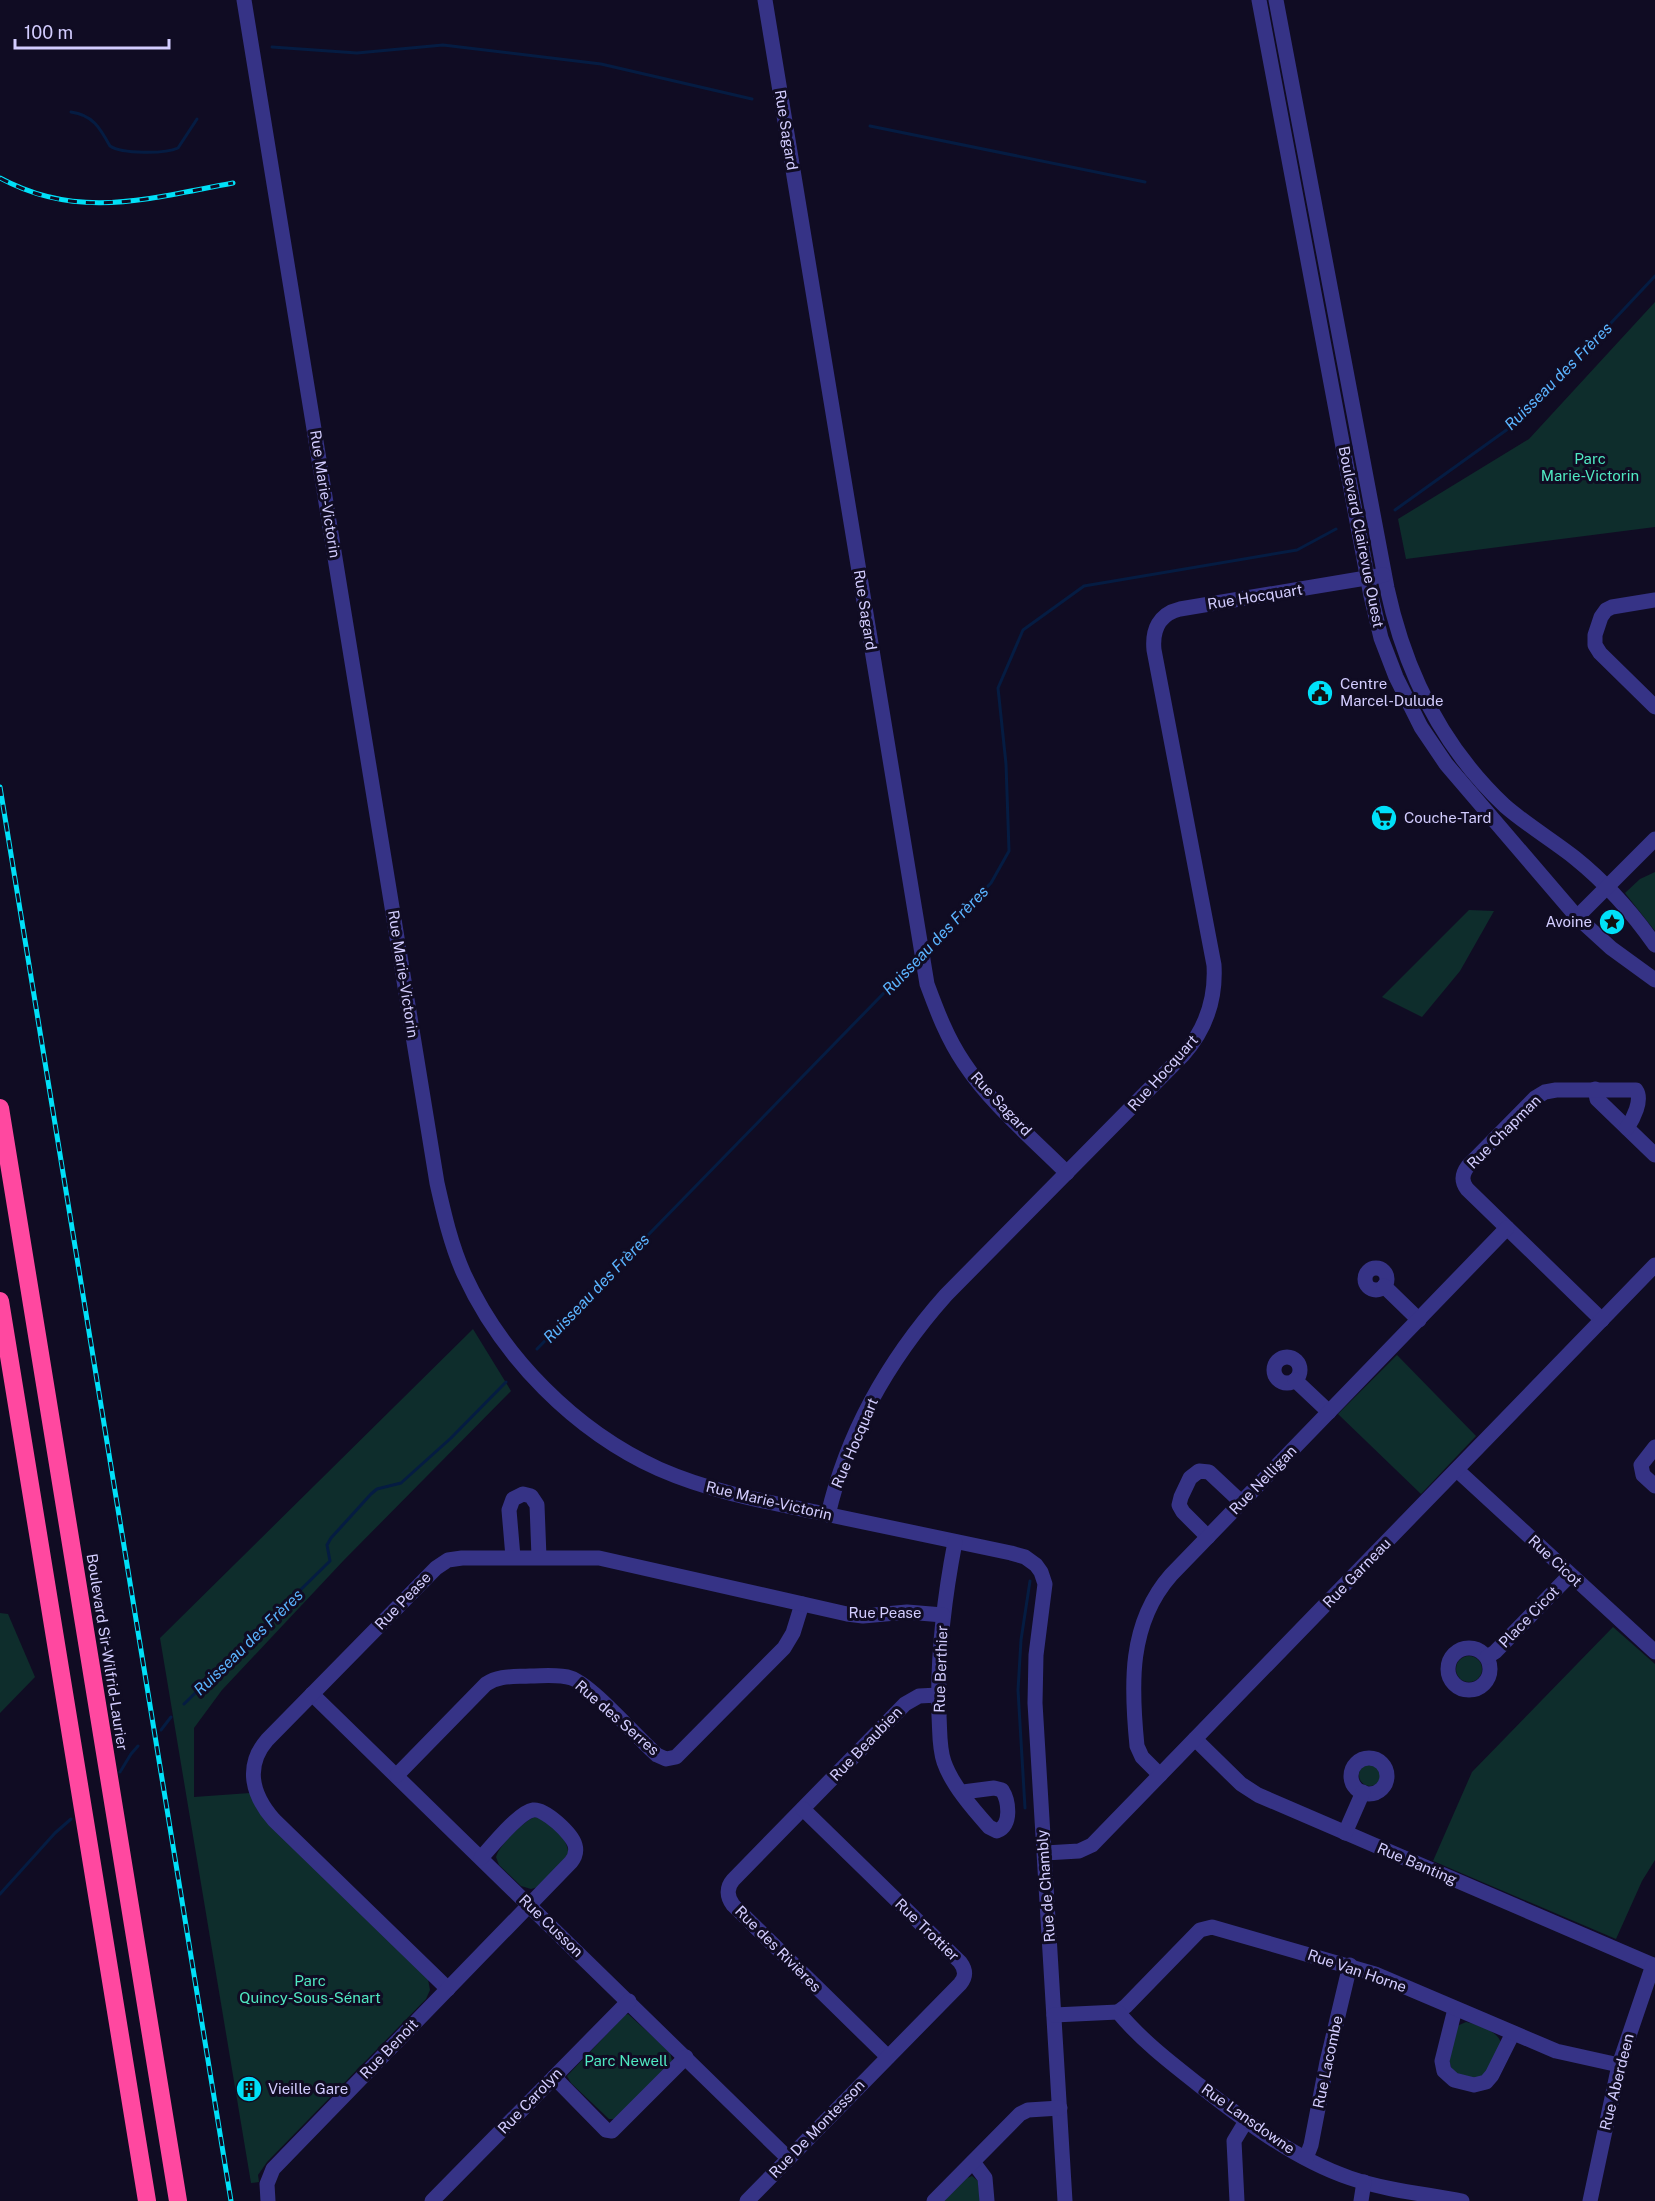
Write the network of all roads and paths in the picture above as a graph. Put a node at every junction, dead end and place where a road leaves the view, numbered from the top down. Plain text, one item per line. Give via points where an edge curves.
1 (244, 0) edge
2 (765, 0) edge
3 (1258, 0) edge
4 (1276, 0) edge
5 (1292, 83) junction
6 (1275, 86) junction
7 (1350, 394) junction
8 (1334, 398) junction
9 (1384, 575) junction
10 (1367, 578) junction
11 (1655, 600) edge
12 (1655, 707) edge
13 (1452, 745) junction
14 (1436, 751) junction
15 (1655, 839) edge
16 (1607, 887) junction
17 (1577, 917) junction
18 (1655, 945) edge
19 (1655, 980) edge
20 (1595, 1089) junction
21 (0, 1108) edge
22 (1627, 1128) junction
23 (1655, 1155) edge
24 (1067, 1173) junction
25 (1507, 1228) junction
26 (1655, 1265) edge
27 (1384, 1286) dead end
28 (0, 1301) edge
29 (1419, 1320) junction
30 (1602, 1320) junction
31 (1295, 1380) dead end
32 (1329, 1412) junction
33 (1655, 1447) edge
34 (1457, 1470) junction
35 (1655, 1486) edge
36 (1241, 1502) junction
37 (828, 1515) junction
38 (1208, 1537) junction
39 (956, 1542) junction
40 (513, 1557) junction
41 (539, 1557) junction
42 (1041, 1572) joint
43 (1570, 1575) junction
44 (802, 1604) junction
45 (943, 1615) junction
46 (1655, 1652) edge
47 (1487, 1657) dead end
48 (312, 1694) junction
49 (938, 1695) junction
50 (1195, 1739) junction
51 (397, 1775) junction
52 (1160, 1775) junction
53 (963, 1792) dead end
54 (1363, 1792) dead end
55 (803, 1809) junction
56 (1345, 1833) junction
57 (1045, 1853) junction
58 (481, 1858) junction
59 (529, 1905) junction
60 (1350, 1965) junction
61 (1654, 1966) edge
62 (448, 1989) junction
63 (628, 2001) junction
64 (1455, 2009) junction
65 (1118, 2012) junction
66 (1054, 2015) junction
67 (1513, 2033) junction
68 (686, 2057) junction
69 (888, 2057) junction
70 (1619, 2065) junction
71 (554, 2077) junction
72 (1059, 2108) junction
73 (1246, 2121) junction
74 (788, 2158) junction
75 (1306, 2158) junction
76 (973, 2162) junction
77 (1364, 2182) junction
78 (1403, 2195) edge
79 (147, 2201) edge
80 (178, 2201) edge
81 (268, 2201) edge
82 (432, 2201) edge
83 (747, 2201) edge
84 (934, 2201) edge
85 (987, 2201) edge
86 (1065, 2201) edge
87 (1237, 2201) edge
88 (1361, 2201) edge
89 (1461, 2201) edge
90 (1590, 2201) edge

1 - 37 street, Rue Marie-Victorin via 437,1183 456,1253 479,1301 513,1352 567,1409 612,1442 658,1468 706,1487
2 - 24 street, Rue Sagard via 927,984 942,1023 964,1062 987,1092
3 - 6 street, Boulevard Clairevue Ouest
4 - 5 street, Boulevard Clairevue Ouest
5 - 6 street
5 - 7 street, Boulevard Clairevue Ouest
6 - 8 street, Boulevard Clairevue Ouest
7 - 8 street
7 - 9 street, Boulevard Clairevue Ouest
8 - 10 street, Boulevard Clairevue Ouest
9 - 10 street, Rue Hocquart
9 - 13 street, Boulevard Clairevue Ouest via 1412,671
10 - 14 street, Boulevard Clairevue Ouest via 1390,664
10 - 24 street, Rue Hocquart via 1180,609 1164,616 1156,626 1154,651 1213,956 1213,998 1202,1029 1188,1049
11 - 12 street via 1609,608 1601,617 1594,639 1600,653
13 - 14 street
13 - 16 street, Boulevard Clairevue Ouest via 1505,806 1573,856
14 - 17 street, Boulevard Clairevue Ouest
15 - 16 street
16 - 17 street
16 - 18 street, Boulevard Clairevue Ouest
17 - 19 street, Boulevard Clairevue Ouest
20 - 22 street via 1597,1100
20 - 22 street, Rue Chapman via 1637,1091 1639,1098
20 - 25 street, Rue Chapman via 1541,1094 1465,1170 1465,1187
21 - 80 highway, Boulevard Sir-Wilfrid-Laurier
22 - 23 street
24 - 37 street, Rue Hocquart via 946,1295 904,1347 865,1414
25 - 29 street, Rue Nelligan
25 - 30 street, Rue Chapman
26 - 30 street, Rue Garneau
27 - 29 street
28 - 79 highway
29 - 32 street, Rue Nelligan
30 - 34 street, Rue Garneau
31 - 32 street
32 - 36 street, Rue Nelligan
33 - 35 street via 1641,1468
34 - 43 street, Rue Cicot
34 - 50 street, Rue Garneau
36 - 38 street, Rue Nelligan
36 - 38 street via 1209,1472 1192,1475 1179,1505
37 - 39 street, Rue Marie-Victorin
38 - 52 street, Rue Nelligan via 1160,1588 1147,1610 1137,1641 1133,1674 1137,1746
39 - 42 street, Rue Marie-Victorin via 1021,1556
39 - 45 street, Rue Berthier
40 - 41 street, Rue Pease
40 - 41 street via 508,1510 513,1499 523,1494 531,1496 537,1505
40 - 48 street, Rue Pease via 458,1558 440,1565
41 - 44 street, Rue Pease via 599,1558
42 - 57 street, Rue de Chambly via 1046,1589 1036,1655 1035,1703
43 - 46 street, Rue Cicot
43 - 47 street, Place Cicot
44 - 45 street, Rue Pease via 858,1616 894,1612
44 - 51 street, Rue des Serres via 784,1648 676,1757 666,1759 657,1755 575,1680 563,1676 509,1677 486,1684
45 - 49 street, Rue Berthier
48 - 51 street, Rue Cusson
48 - 62 street, Rue Pease via 260,1749 253,1770 257,1796 274,1820
49 - 53 street, Rue Berthier via 942,1755
49 - 55 street, Rue Beaubien via 909,1701
50 - 52 street, Rue Garneau
50 - 56 street, Rue Banting via 1252,1792
51 - 58 street, Rue Cusson
52 - 57 street, Rue Garneau via 1089,1847
54 - 56 street
55 - 69 street, Rue des Rivières via 733,1880 728,1888 729,1897
55 - 69 street, Rue Trottier via 963,1967 960,1984
56 - 61 street, Rue Banting
57 - 66 street, Rue de Chambly
58 - 59 street, Rue Cusson
58 - 59 street, Rue Benoit via 526,1813 537,1810 548,1815 573,1840 576,1854
59 - 62 street, Rue Benoit
59 - 63 street, Rue Cusson
60 - 64 street, Rue Van Horne
60 - 65 street, Rue Van Horne via 1206,1927
60 - 75 street, Rue Lacombe
61 - 70 street, Rue Aberdeen
62 - 81 street, Rue Benoit via 273,2169 267,2184
63 - 68 street, Rue Cusson
63 - 71 street, Rue Carolyn
64 - 67 street, Rue Van Horne
64 - 67 street via 1442,2061 1444,2071 1454,2080 1474,2085 1486,2082
65 - 66 street
65 - 73 street, Rue Lansdowne via 1158,2052
66 - 72 street, Rue de Chambly
67 - 70 street, Rue Van Horne via 1563,2054
68 - 71 street via 612,2131 606,2130
68 - 74 street, Rue Cusson
69 - 74 street, Rue De Montesson
70 - 90 street, Rue Aberdeen
71 - 82 street, Rue Carolyn
72 - 76 street via 1023,2113
72 - 86 street, Rue de Chambly
73 - 75 street, Rue Lansdowne
73 - 87 street via 1234,2141
74 - 83 street, Rue De Montesson
75 - 77 street, Rue Lansdowne
76 - 84 street
76 - 85 street via 985,2178
77 - 78 street, Rue Lansdowne
77 - 88 street
78 - 89 street, Rue Lansdowne

